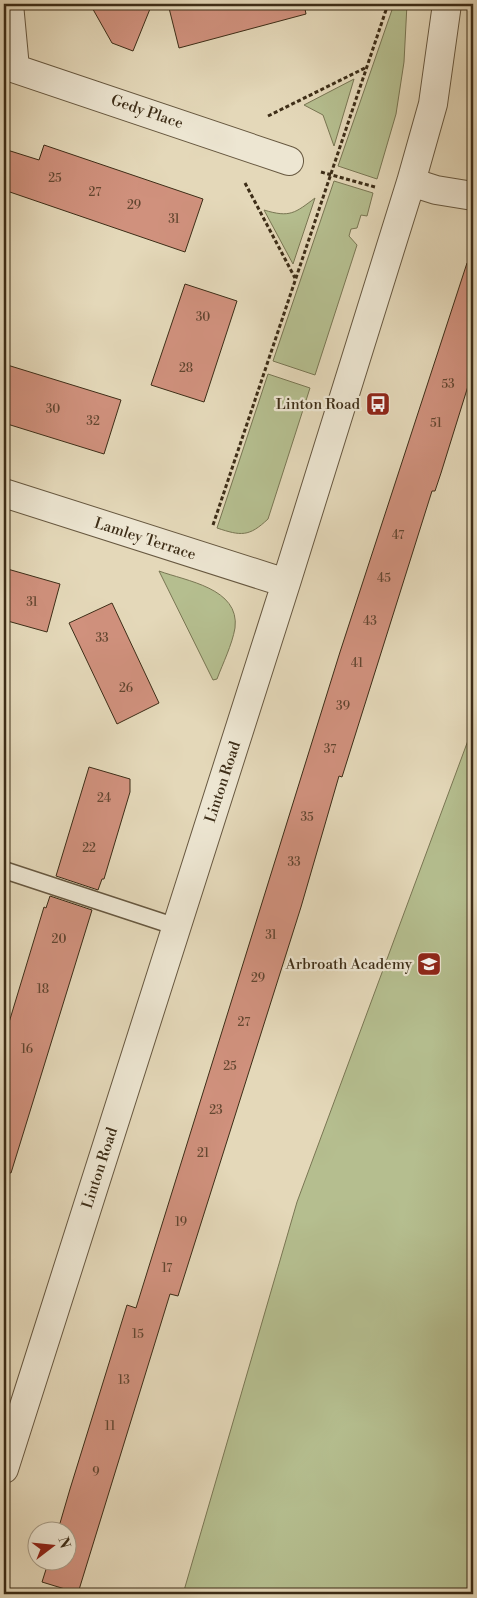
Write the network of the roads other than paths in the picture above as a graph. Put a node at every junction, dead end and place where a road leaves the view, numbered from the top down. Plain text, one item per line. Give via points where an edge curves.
1 (9, 4) edge
2 (447, 4) edge
3 (9, 66) edge
4 (290, 161) road end
5 (409, 189) junction
6 (473, 196) edge
7 (4, 493) edge
8 (286, 583) junction
9 (4, 870) edge
10 (177, 927) junction
11 (4, 1469) edge

1 - 3 street
2 - 5 street, Linton Road via 433,104
3 - 4 street, Gedy Place
5 - 6 street
5 - 8 street, Linton Road
7 - 8 street, Lamley Terrace
8 - 10 street, Linton Road
9 - 10 lane
10 - 11 street, Linton Road

